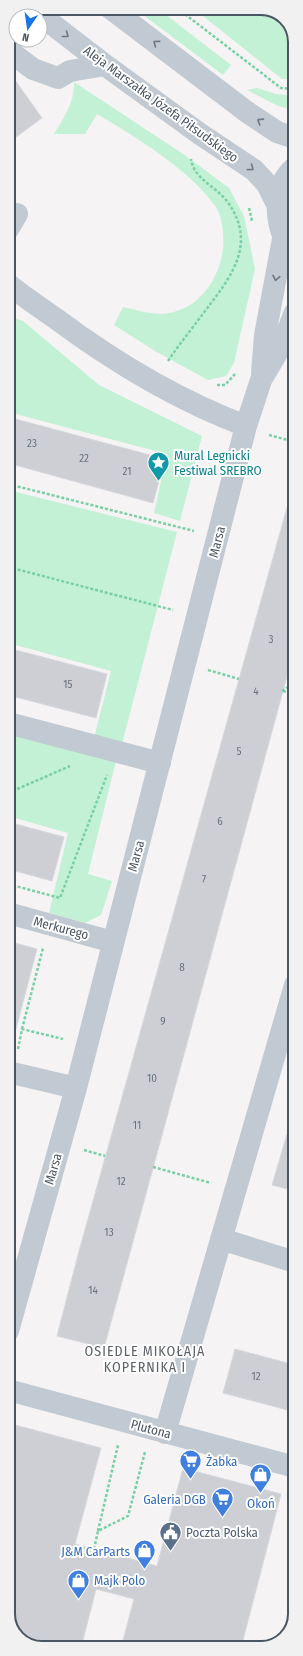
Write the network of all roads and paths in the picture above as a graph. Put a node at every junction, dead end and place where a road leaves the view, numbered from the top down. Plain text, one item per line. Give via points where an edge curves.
1 (119, 15) edge
2 (186, 15) edge
3 (48, 21) edge
4 (15, 55) edge
5 (105, 65) junction
6 (288, 88) edge
7 (288, 136) edge
8 (190, 151) dead end
9 (288, 177) edge
10 (247, 200) dead end
11 (277, 204) junction
12 (252, 222) dead end
13 (288, 245) edge
14 (288, 251) edge
15 (15, 289) edge
16 (288, 330) edge
17 (238, 371) dead end
18 (261, 380) junction
19 (153, 383) junction
20 (213, 385) dead end
21 (246, 426) junction
22 (15, 486) edge
23 (219, 537) junction
24 (15, 569) edge
25 (198, 617) junction
26 (186, 664) junction
27 (239, 679) dead end
28 (288, 687) edge
29 (288, 693) edge
30 (15, 725) edge
31 (116, 751) junction
32 (160, 763) junction
33 (72, 765) dead end
34 (15, 790) edge
35 (15, 886) edge
36 (15, 915) edge
37 (49, 924) junction
38 (113, 942) junction
39 (288, 1008) edge
40 (22, 1029) junction
41 (87, 1045) junction
42 (15, 1054) edge
43 (15, 1065) edge
44 (76, 1088) junction
45 (153, 1167) dead end
46 (234, 1189) junction
47 (221, 1239) junction
48 (288, 1260) edge
49 (15, 1306) edge
50 (15, 1392) edge
51 (166, 1433) junction
52 (118, 1443) dead end
53 (145, 1451) dead end
54 (288, 1465) edge
55 (98, 1531) junction
56 (94, 1549) dead end

7 -> 1 street via 277,132 247,112
2 - 6 path via 281,88
3 -> 5 street, Aleja Marszałka Józefa Piłsudskiego
4 - 5 street via 33,69 58,78 70,71
5 -> 11 street, Aleja Marszałka Józefa Piłsudskiego via 254,170 267,184
8 - 19 path via 194,171 219,192 233,209 240,229 240,252 228,281
9 - 11 street via 282,186
10 - 12 path
11 - 13 street via 278,222
14 -> 18 street, Marsa via 265,336
15 - 19 street via 96,349
16 - 18 street, Marsa
17 - 20 path via 225,384
18 - 21 street, Marsa
19 - 21 street via 206,410
21 - 23 street, Marsa
22 - 23 path
23 - 25 street, Marsa
24 - 25 path
25 - 26 street, Marsa
26 - 27 path
26 - 32 street, Marsa
28 - 29 path via 282,691
30 - 31 street
31 - 32 street
31 - 35 path via 60,898
32 - 38 street, Marsa
33 - 34 path
36 - 37 street, Merkurego
37 - 38 street, Merkurego
37 - 40 path
38 - 41 street, Marsa
39 - 46 street
40 - 41 path
40 - 42 path
41 - 44 street, Marsa
43 - 44 street
44 - 49 street, Marsa
45 - 46 path
46 - 47 street
47 - 48 street
47 - 51 street
50 - 51 street, Plutona
51 - 54 street, Plutona
52 - 55 path
53 - 55 path via 128,1516
55 - 56 path

